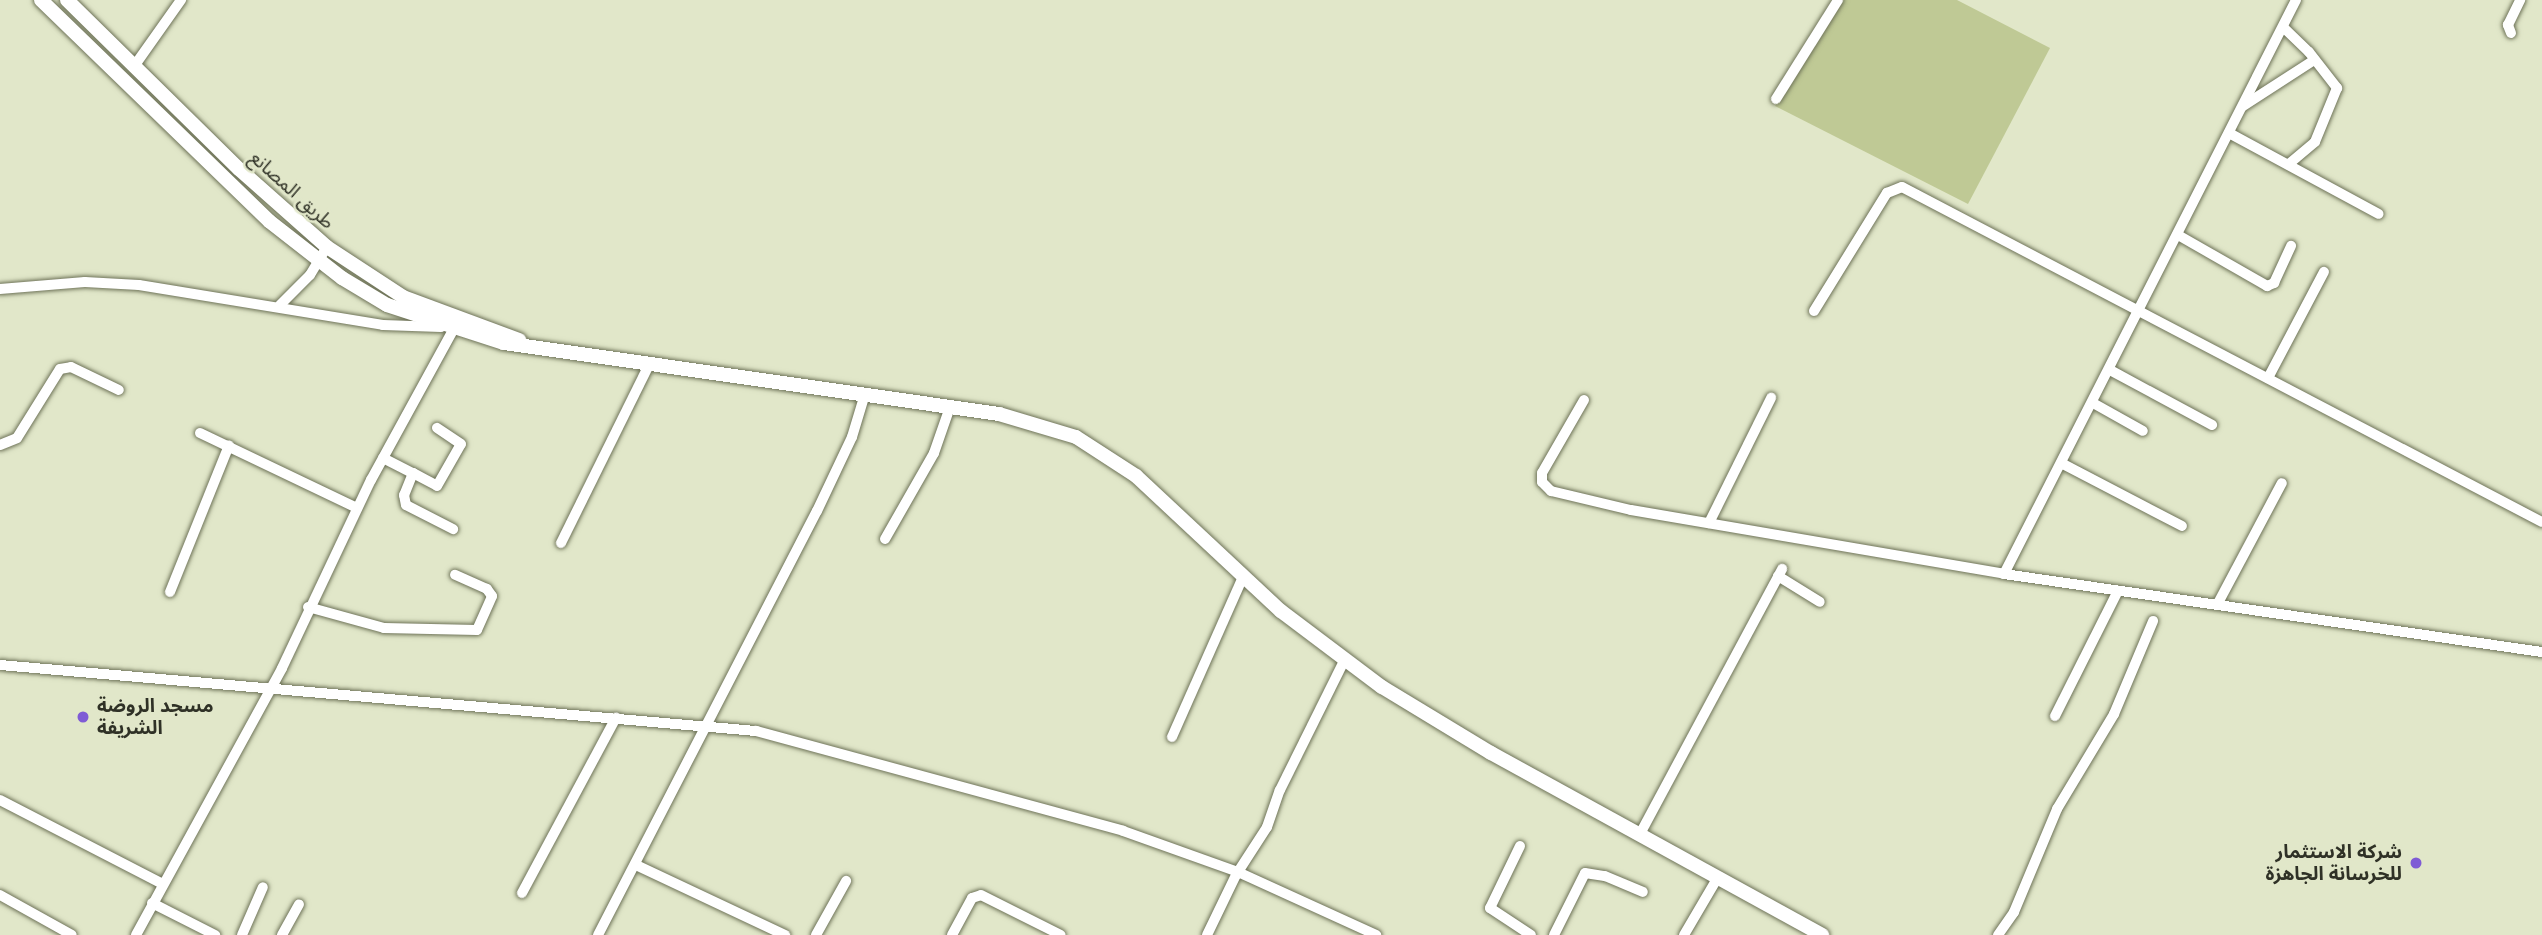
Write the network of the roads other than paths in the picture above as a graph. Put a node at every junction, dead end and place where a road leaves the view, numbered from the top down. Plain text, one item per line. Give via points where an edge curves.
1 (41, 0) edge
2 (67, 0) edge
3 (181, 0) edge
4 (1838, 0) edge
5 (2296, 0) edge
6 (2520, 0) edge
7 (2283, 27) junction
8 (2511, 33) dead end
9 (2314, 60) junction
10 (135, 65) junction
11 (1776, 99) dead end
12 (2242, 107) junction
13 (2229, 133) junction
14 (2288, 165) junction
15 (2379, 214) dead end
16 (2178, 235) junction
17 (2291, 246) dead end
18 (327, 247) junction
19 (319, 261) junction
20 (2324, 272) dead end
21 (0, 289) edge
22 (280, 305) junction
23 (2138, 309) junction
24 (1814, 311) dead end
25 (447, 328) junction
26 (533, 346) junction
27 (650, 363) junction
28 (2110, 370) junction
29 (2268, 378) junction
30 (119, 390) dead end
31 (865, 394) junction
32 (1771, 398) dead end
33 (1584, 400) dead end
34 (2093, 403) junction
35 (950, 407) junction
36 (2212, 425) dead end
37 (437, 428) dead end
38 (2143, 430) dead end
39 (200, 433) dead end
40 (0, 445) edge
41 (229, 445) junction
42 (383, 458) junction
43 (2063, 464) junction
44 (413, 473) junction
45 (2281, 483) dead end
46 (356, 508) junction
47 (2542, 522) edge
48 (1709, 523) junction
49 (2182, 526) dead end
50 (453, 529) dead end
51 (885, 539) dead end
52 (561, 543) dead end
53 (2004, 574) junction
54 (455, 575) dead end
55 (1243, 578) junction
56 (2118, 591) junction
57 (170, 592) dead end
58 (1820, 601) dead end
59 (2217, 605) junction
60 (308, 607) junction
61 (2153, 621) dead end
62 (2542, 652) edge
63 (1344, 661) junction
64 (0, 665) edge
65 (272, 687) junction
66 (2055, 716) dead end
67 (616, 719) junction
68 (705, 726) junction
69 (1172, 737) dead end
70 (0, 800) edge
71 (1640, 834) junction
72 (1520, 846) dead end
73 (636, 865) junction
74 (1238, 872) junction
75 (1718, 877) junction
76 (846, 881) dead end
77 (161, 883) junction
78 (262, 887) dead end
79 (1643, 892) dead end
80 (522, 893) dead end
81 (0, 895) edge
82 (152, 903) junction
83 (299, 904) dead end
84 (72, 935) edge
85 (136, 935) edge
86 (215, 935) edge
87 (242, 935) edge
88 (282, 935) edge
89 (598, 935) edge
90 (785, 935) edge
91 (816, 935) edge
92 (952, 935) edge
93 (1061, 935) edge
94 (1207, 935) edge
95 (1376, 935) edge
96 (1531, 935) edge
97 (1555, 935) edge
98 (1684, 935) edge
99 (1822, 935) edge
100 (1998, 935) edge

1 - 19 main road, طريق المصانع via 243,198
2 - 10 main road, طريق المصانع
3 - 10 street
4 - 11 street
5 - 7 street
6 - 8 street via 2508,26
7 - 9 street
7 - 12 street
9 - 12 street
9 - 14 street via 2331,76 2337,92 2315,142
10 - 18 main road, طريق المصانع
12 - 13 street
13 - 14 street
13 - 16 street
14 - 15 street
16 - 17 street via 2267,286 2274,283
16 - 23 street
18 - 19 street
18 - 26 main road, طريق المصانع via 403,297
19 - 22 street
19 - 25 main road, طريق المصانع via 387,305
20 - 29 street
21 - 22 street via 112,283
22 - 25 street via 404,328
23 - 24 street via 1896,186 1887,193
23 - 28 street
23 - 29 street
25 - 26 main road, طريق المصانع
25 - 42 street
26 - 27 main road
27 - 31 main road
27 - 52 street
28 - 34 street
28 - 36 street
29 - 47 street
30 - 40 street via 71,367 60,369 17,438
31 - 35 main road
31 - 68 street via 852,437 817,511
32 - 48 street
33 - 48 street via 1544,469 1545,487 1632,510
34 - 38 street
34 - 43 street
35 - 51 street via 933,453
35 - 55 main road via 1046,425 1096,447 1163,500
37 - 44 street via 461,444 437,486
39 - 41 street
41 - 46 street
41 - 57 street
42 - 44 street
42 - 46 street
43 - 49 street
43 - 53 street
44 - 50 street via 404,495 406,505
45 - 59 street
46 - 60 street
48 - 53 street
53 - 56 street
54 - 60 street via 487,589 492,596 477,630 384,628
55 - 63 main road
55 - 69 street
56 - 59 street
56 - 66 street
58 - 71 street via 1780,573
59 - 62 street
60 - 65 street
61 - 100 street via 2114,714 2057,809 2014,912
63 - 71 main road via 1481,747
63 - 74 street via 1266,827
64 - 65 street
65 - 67 street
65 - 77 street
67 - 68 street
67 - 80 street
68 - 73 street
68 - 74 street via 756,731 948,782 1124,831
70 - 77 street
71 - 75 main road
72 - 96 street via 1490,908
73 - 89 street
73 - 90 street
74 - 94 street
74 - 95 street
75 - 98 street
75 - 99 main road
76 - 91 street
77 - 82 street
78 - 87 street
79 - 97 street via 1585,873
81 - 84 street
82 - 85 street
82 - 86 street
83 - 88 street
92 - 93 street via 972,898 981,895

